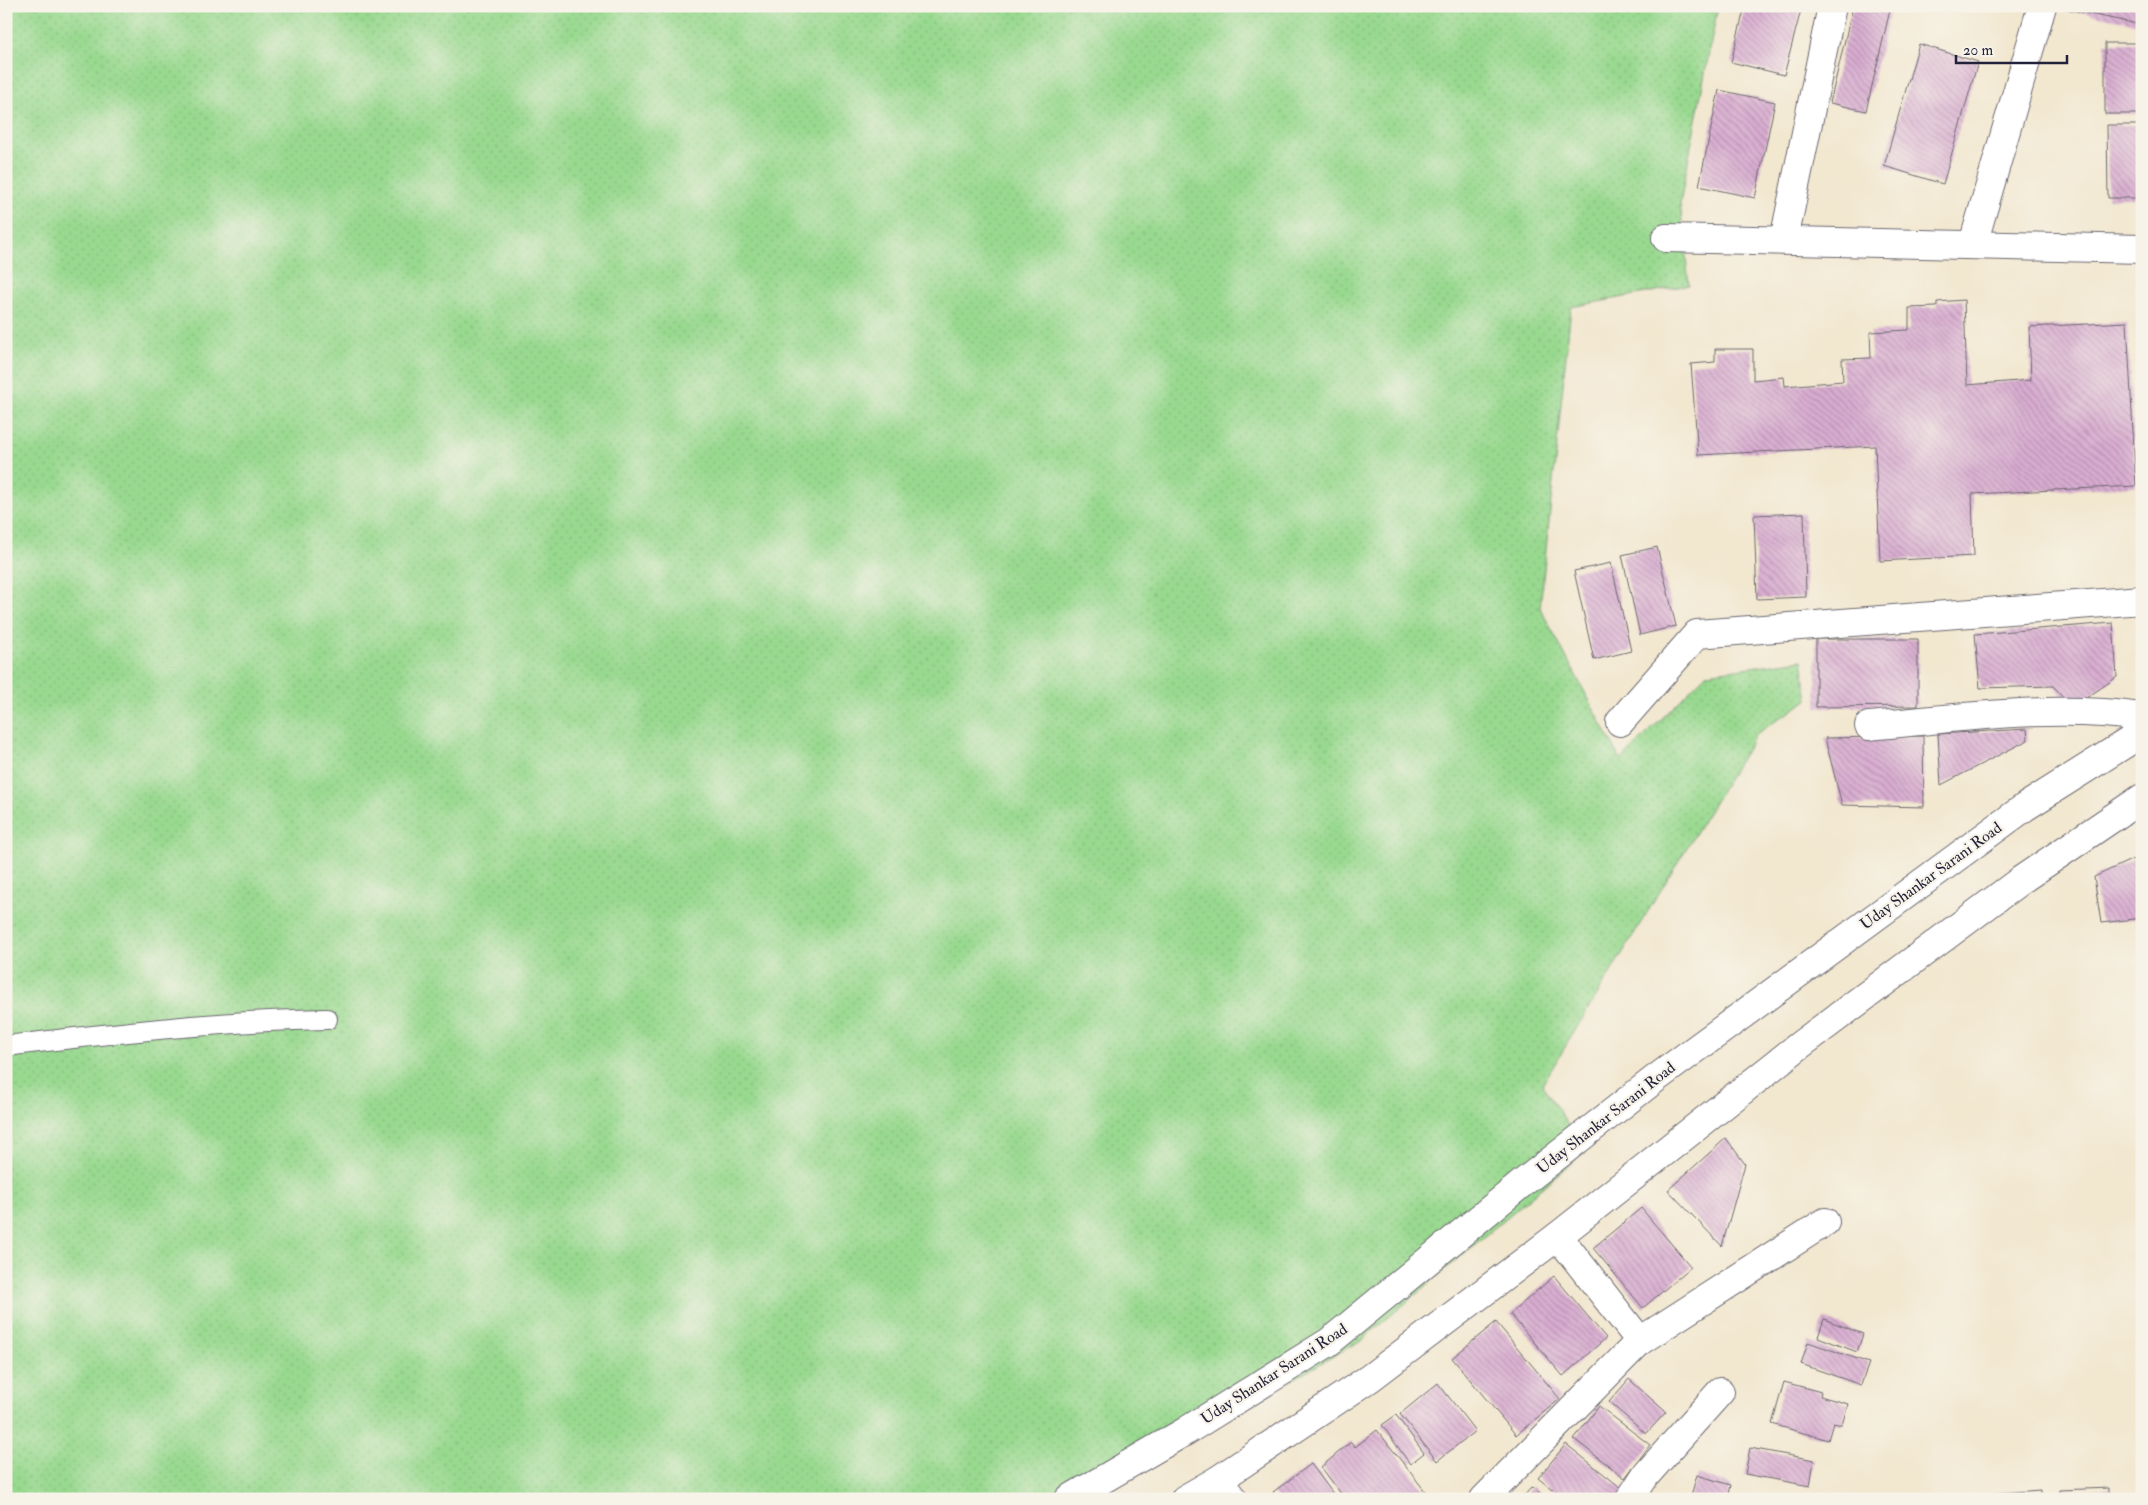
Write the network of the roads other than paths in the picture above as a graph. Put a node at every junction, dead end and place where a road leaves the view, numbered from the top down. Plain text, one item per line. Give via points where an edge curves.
1 (1832, 6) edge
2 (2042, 6) edge
3 (1666, 238) dead end
4 (1784, 240) junction
5 (1973, 244) junction
6 (2142, 249) edge
7 (2142, 600) edge
8 (2142, 717) edge
9 (1620, 722) dead end
10 (1869, 726) dead end
11 (2142, 732) edge
12 (2142, 798) edge
13 (327, 1019) dead end
14 (6, 1046) edge
15 (1826, 1222) dead end
16 (1558, 1236) junction
17 (1640, 1341) junction
18 (1720, 1392) dead end
19 (1225, 1490) edge
20 (1069, 1499) edge
21 (1185, 1499) edge
22 (1484, 1499) edge
23 (1630, 1499) edge

1 - 4 street
2 - 5 street
3 - 4 street
4 - 5 street
5 - 6 street
7 - 9 street via 1696,634
8 - 10 street via 2054,711
11 - 20 street, Uday Shankar Sarani Road via 2025,807 1655,1079 1329,1342
12 - 16 street via 2022,880 1800,1045
13 - 14 lane via 264,1020
15 - 17 street
16 - 17 street
16 - 19 street
17 - 22 street
18 - 23 street via 1645,1476
19 - 21 street

